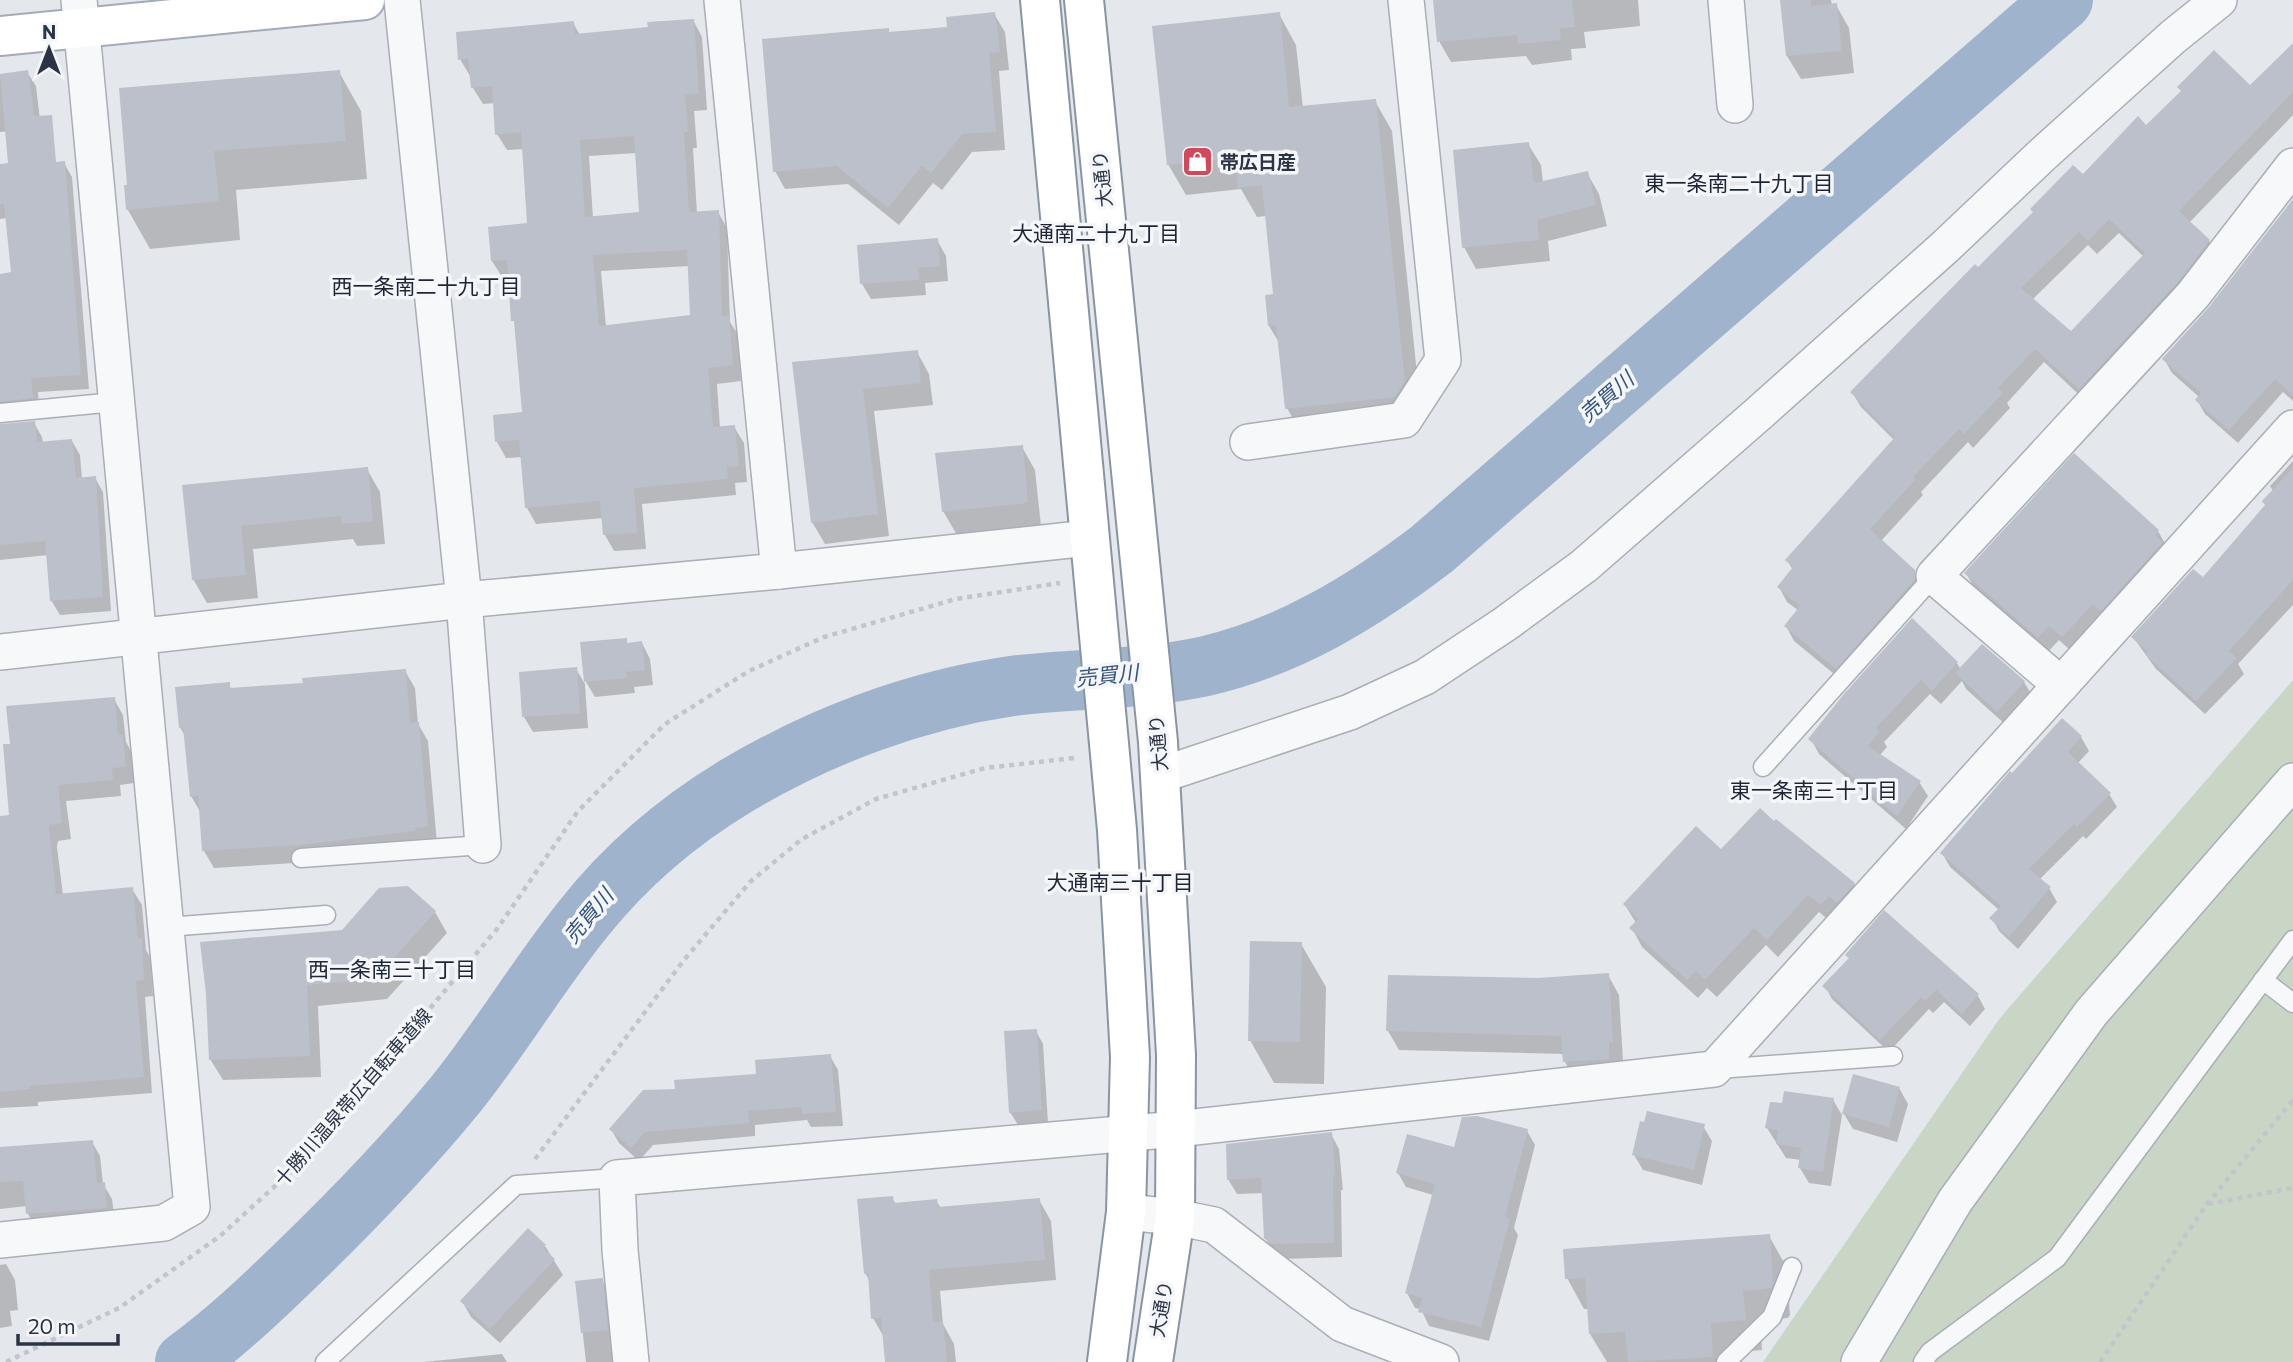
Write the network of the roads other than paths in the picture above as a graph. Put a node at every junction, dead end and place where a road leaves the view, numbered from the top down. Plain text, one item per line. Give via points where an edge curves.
1 (365, 0) edge
2 (402, 0) edge
3 (722, 0) edge
4 (1040, 0) edge
5 (1084, 0) edge
6 (1406, 0) edge
7 (1726, 0) edge
8 (2218, 0) edge
9 (80, 14) edge
10 (0, 36) edge
11 (1735, 105) dead end
12 (2293, 166) edge
13 (115, 402) junction
14 (0, 413) edge
15 (2293, 428) edge
16 (1248, 442) dead end
17 (1089, 538) junction
18 (779, 571) junction
19 (1934, 576) junction
20 (464, 600) junction
21 (138, 637) junction
22 (0, 652) edge
23 (2061, 685) junction
24 (1160, 758) junction
25 (1763, 767) dead end
26 (2293, 780) edge
27 (483, 845) joint
28 (301, 858) dead end
29 (326, 915) dead end
30 (167, 927) junction
31 (2293, 940) edge
32 (2263, 980) junction
33 (2293, 1003) edge
34 (1894, 1056) dead end
35 (1714, 1069) junction
36 (1177, 1129) junction
37 (1129, 1133) junction
38 (617, 1178) junction
39 (1126, 1212) junction
40 (1175, 1217) junction
41 (0, 1240) edge
42 (1792, 1267) dead end
43 (325, 1362) edge
44 (631, 1362) edge
45 (1107, 1362) edge
46 (1153, 1362) edge
47 (1441, 1362) edge
48 (1726, 1362) edge
49 (1859, 1362) edge
50 (1923, 1362) edge

1 - 9 main road
2 - 20 street
3 - 18 street
4 - 17 main road
5 - 24 main road, 大通り
6 - 16 street via 1443,359 1404,420
7 - 11 street
8 - 24 street via 1737,433 1584,566 1506,624 1425,677 1350,712
9 - 10 main road
9 - 13 street
12 - 19 street via 2193,295
13 - 14 lane
13 - 21 street
15 - 23 street
17 - 18 street
17 - 37 main road via 1096,590 1097,750 1130,1057
18 - 20 street
19 - 23 street
19 - 25 lane
20 - 21 street
20 - 27 street
21 - 22 street
21 - 30 street
23 - 35 street
24 - 36 main road, 大通り
26 - 49 street via 2091,1013 1955,1201
27 - 28 lane
29 - 30 lane
30 - 41 street via 192,1207 164,1223
31 - 32 lane
32 - 33 lane
32 - 50 lane via 2057,1258 1930,1352
34 - 35 lane
35 - 36 street
36 - 37 street
36 - 40 main road, 大通り
37 - 38 street
37 - 39 main road
38 - 43 lane via 516,1185
38 - 44 street
39 - 40 street
39 - 45 main road
40 - 46 main road, 大通り
40 - 47 street via 1214,1225 1342,1324
42 - 48 lane via 1772,1317

